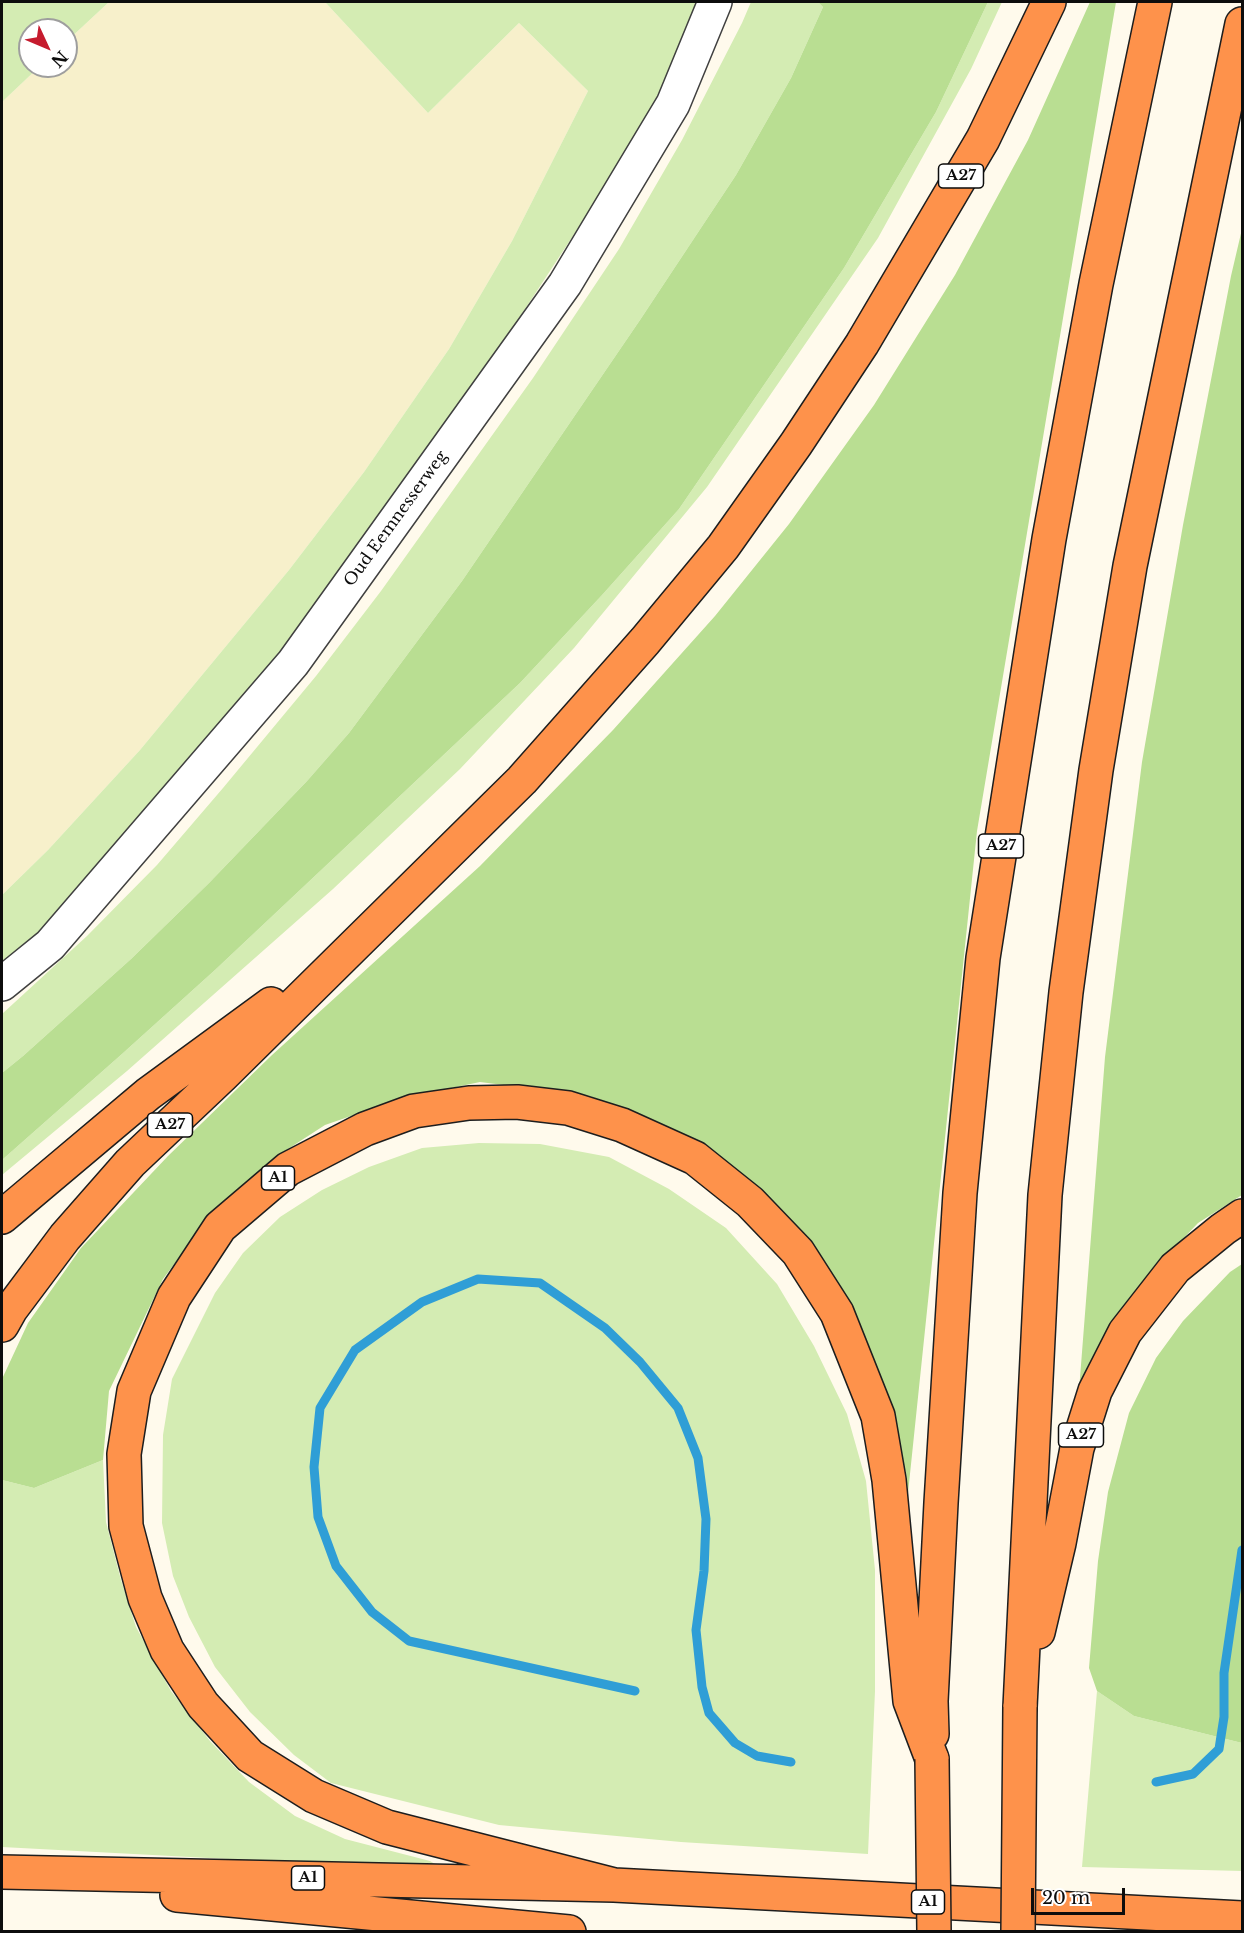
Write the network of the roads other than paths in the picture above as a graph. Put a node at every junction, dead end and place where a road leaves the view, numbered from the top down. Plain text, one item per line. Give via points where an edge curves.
1 (715, 2) edge
2 (1049, 2) edge
3 (1155, 2) edge
4 (1242, 24) edge
5 (358, 941) junction
6 (2, 984) edge
7 (1242, 1216) edge
8 (2, 1217) edge
9 (2, 1325) edge
10 (921, 1701) junction
11 (1020, 1707) junction
12 (2, 1872) edge
13 (2, 1879) edge
14 (614, 1885) junction
15 (1242, 1918) edge
16 (569, 1932) edge
17 (934, 1932) edge
18 (1018, 1932) edge

1 - 6 street, Oud Eemnesserweg via 673,104 565,284 293,663 50,945
2 - 5 highway, A27 via 983,140 862,344 723,547 522,780
3 - 10 highway, A27 via 1096,284 1052,528 983,958 960,1193 941,1503
4 - 11 highway, A27 via 1130,566 1096,770 1066,992 1045,1195
5 - 8 highway, A27 via 148,1094
5 - 9 highway, A27 via 130,1163 65,1237
7 - 11 highway, A27 via 1176,1268 1125,1332 1095,1391 1077,1448
10 - 14 highway, A1 via 878,1416 837,1313 798,1252 750,1202 694,1158 622,1125 568,1108 517,1102 469,1103 414,1111 365,1129 288,1169 220,1227 174,1297 134,1391 124,1454 126,1526 145,1598 166,1650 203,1705 250,1756 314,1797 387,1827
10 - 17 highway, A27, bridge via 932,1759
11 - 18 highway, A27, bridge
12 - 14 highway, A1
13 - 16 highway, A1
14 - 15 highway, A1

